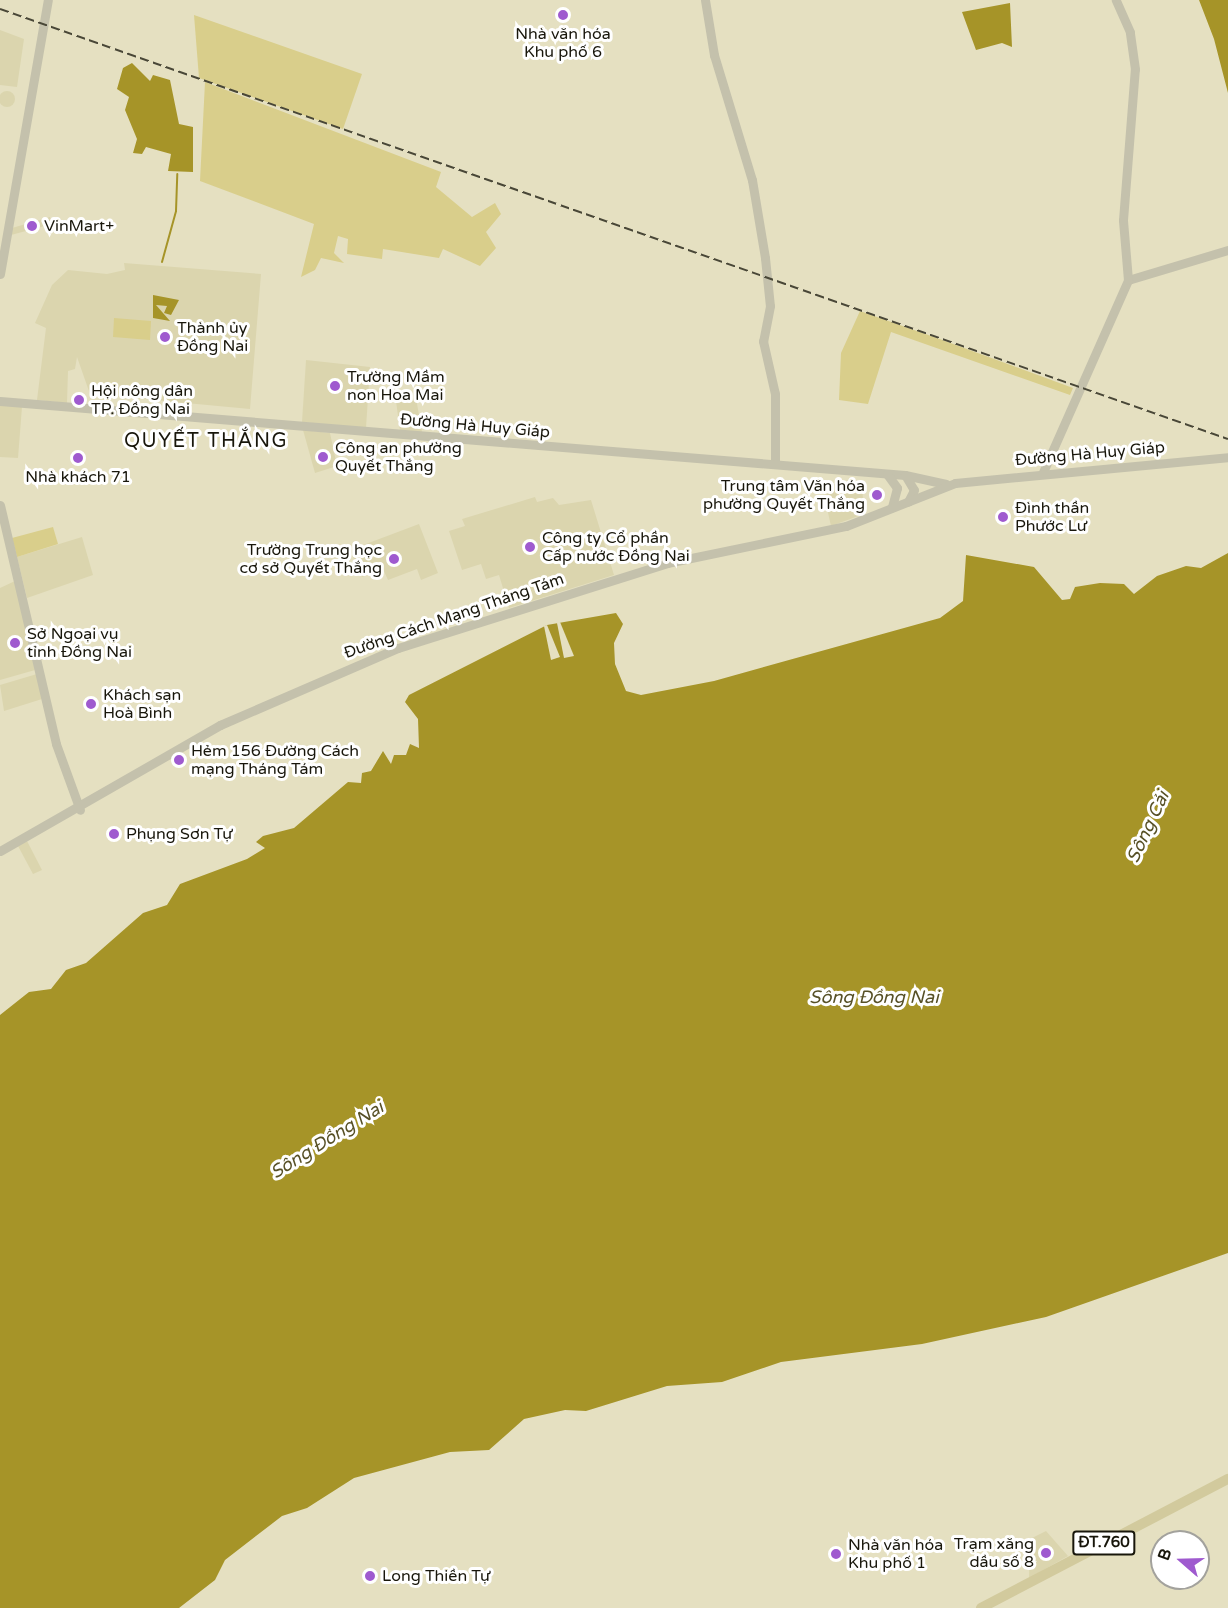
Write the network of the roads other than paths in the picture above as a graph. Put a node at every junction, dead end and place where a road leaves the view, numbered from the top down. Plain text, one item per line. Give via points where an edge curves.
1 (48, 0) edge
2 (705, 0) edge
3 (1116, 0) edge
4 (1228, 250) edge
5 (0, 273) edge
6 (1128, 280) junction
7 (0, 401) edge
8 (1228, 457) edge
9 (775, 464) junction
10 (1043, 472) junction
11 (887, 474) junction
12 (905, 475) junction
13 (950, 485) junction
14 (908, 502) junction
15 (0, 505) edge
16 (892, 507) junction
17 (80, 810) junction
18 (0, 851) edge
19 (1228, 1479) edge
20 (981, 1608) edge

1 - 5 main road
2 - 9 main road via 714,55 752,180 765,258 770,306 763,341 775,394
3 - 6 main road via 1132,39 1135,69 1123,227
4 - 6 main road
6 - 10 main road
7 - 9 main road, Đường Hà Huy Giáp
8 - 10 main road, Đường Hà Huy Giáp
9 - 11 main road, Đường Hà Huy Giáp
10 - 13 main road, Đường Hà Huy Giáp
11 - 12 main road, Đường Hà Huy Giáp
11 - 16 main road via 897,488
12 - 13 main road, Đường Hà Huy Giáp
12 - 14 main road via 914,490
13 - 14 main road, Đường Cách Mạng Tháng Tám
14 - 16 main road, Đường Cách Mạng Tháng Tám
15 - 17 main road via 59,752
16 - 17 main road, Đường Cách Mạng Tháng Tám via 814,535 626,574 407,645 242,714
17 - 18 main road, Đường Cách Mạng Tháng Tám
19 - 20 main road, ĐT.760

